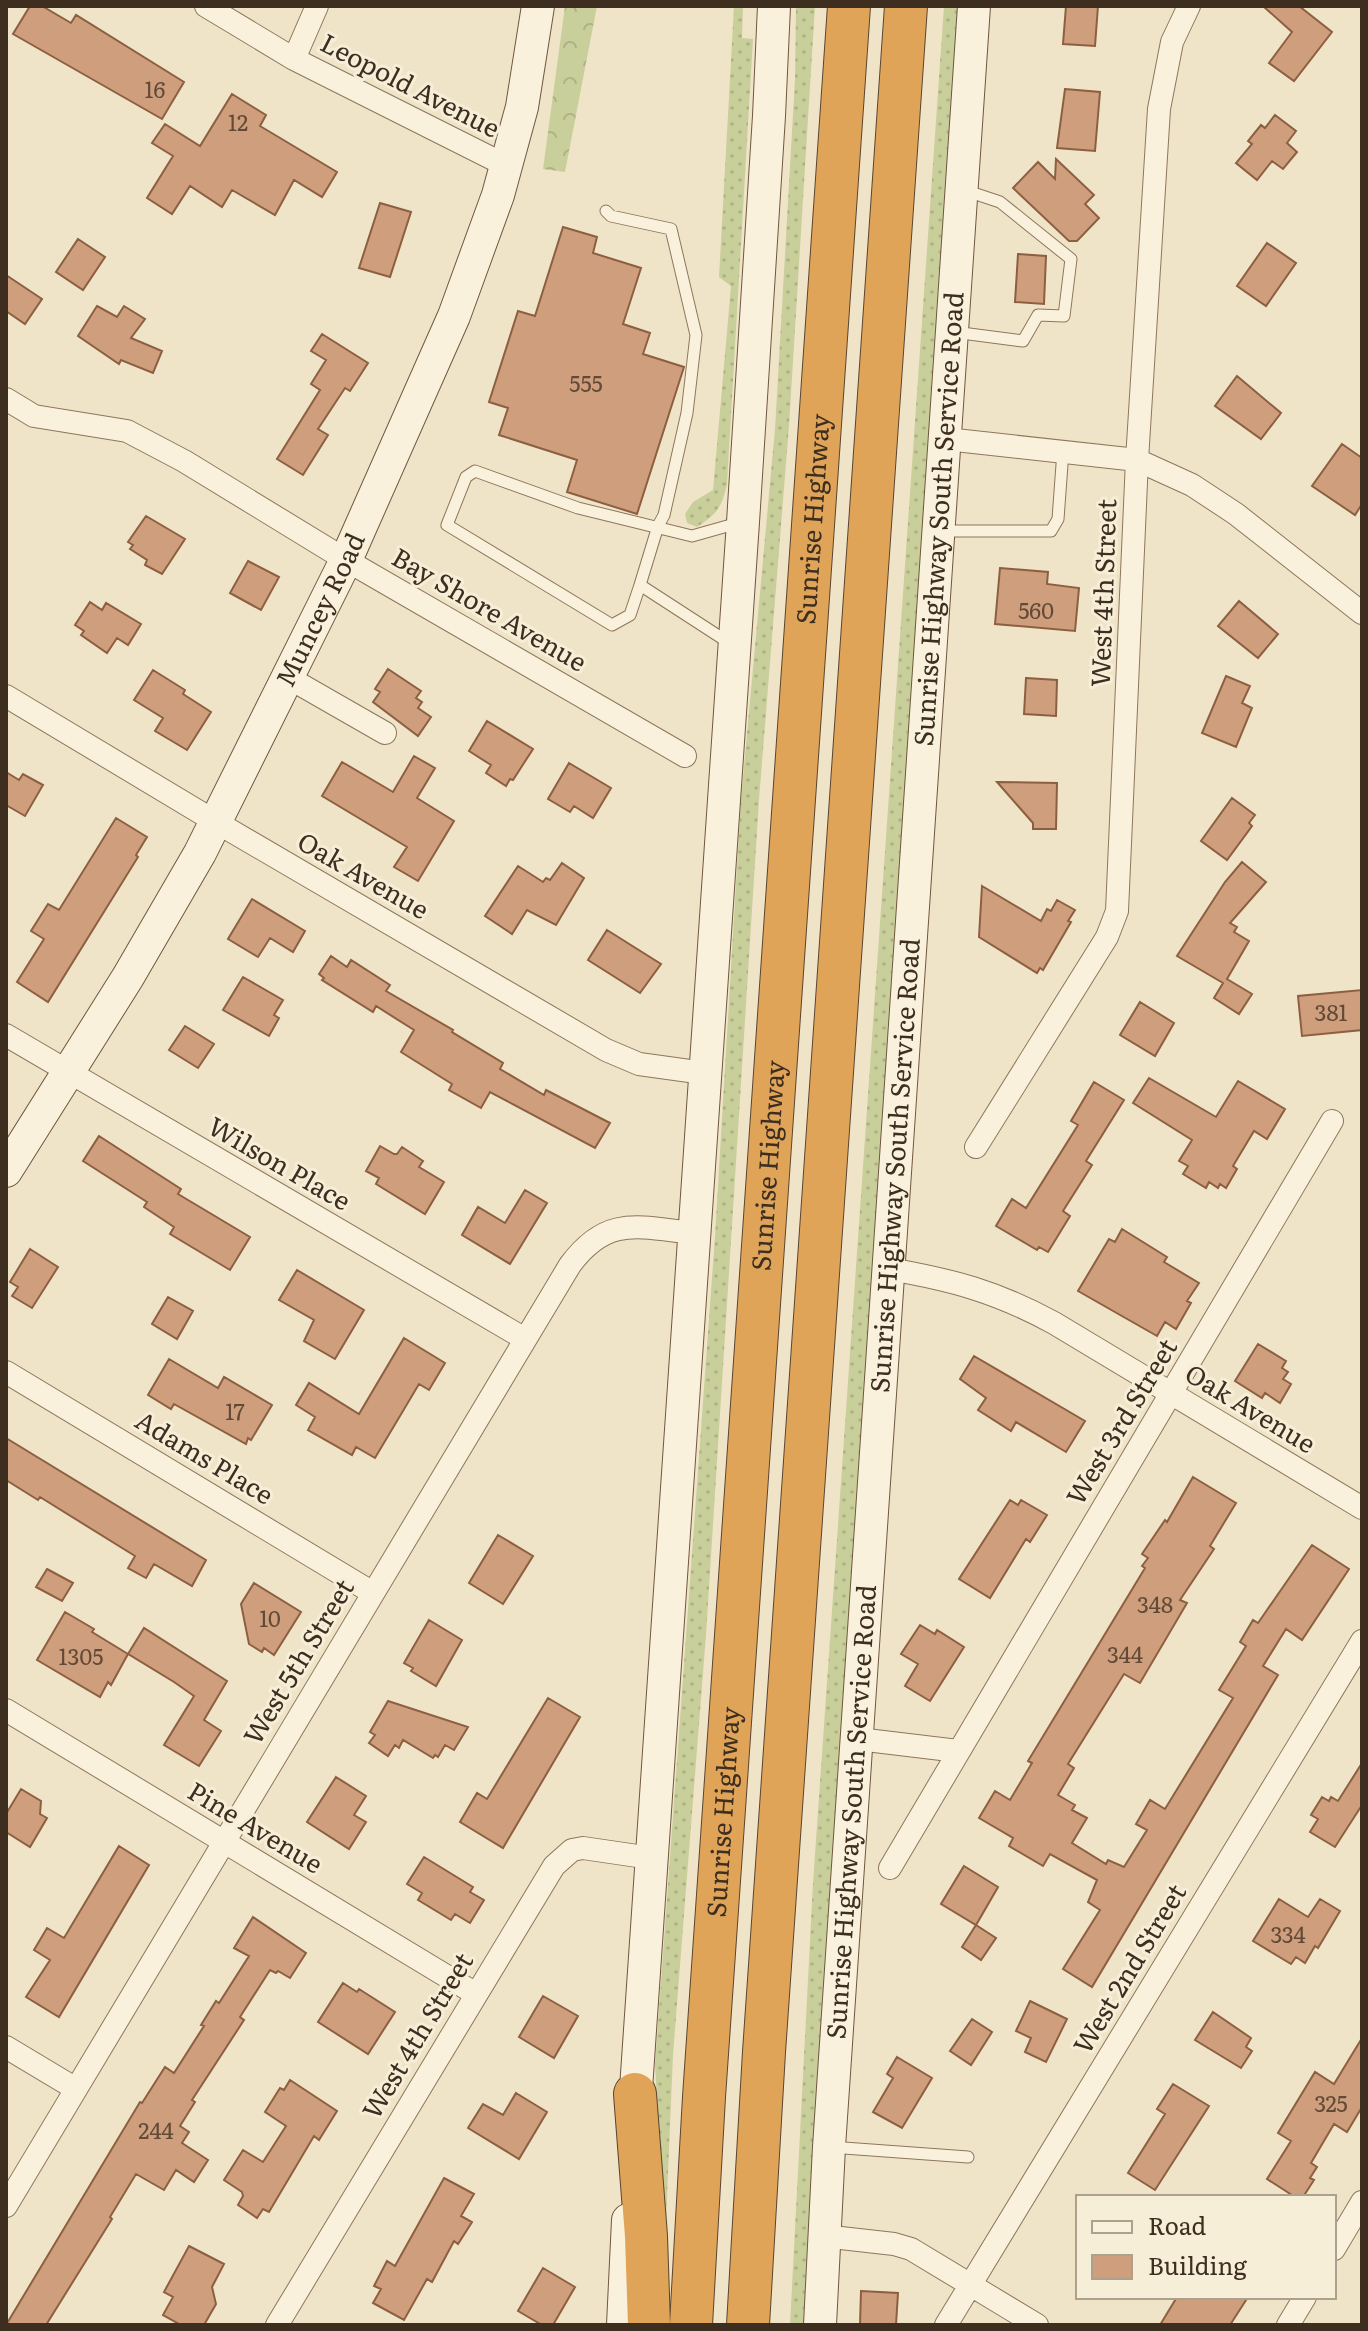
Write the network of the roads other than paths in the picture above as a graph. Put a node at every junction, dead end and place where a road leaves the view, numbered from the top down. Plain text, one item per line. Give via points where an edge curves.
1 (206, 6) edge
2 (317, 6) edge
3 (538, 6) edge
4 (774, 6) edge
5 (849, 6) edge
6 (906, 6) edge
7 (974, 6) edge
8 (1189, 6) edge
9 (294, 59) junction
10 (507, 166) junction
11 (963, 190) junction
12 (606, 211) dead end
13 (954, 332) junction
14 (6, 399) edge
15 (946, 439) junction
16 (1063, 451) junction
17 (1137, 460) junction
18 (743, 522) junction
19 (658, 526) junction
20 (940, 531) junction
21 (346, 560) junction
22 (640, 585) junction
23 (1362, 613) edge
24 (734, 646) junction
25 (289, 678) junction
26 (6, 696) edge
27 (385, 733) dead end
28 (685, 756) dead end
29 (216, 822) junction
30 (6, 1035) edge
31 (69, 1073) junction
32 (704, 1073) junction
33 (1332, 1121) dead end
34 (976, 1147) dead end
35 (6, 1171) edge
36 (694, 1233) junction
37 (889, 1269) junction
38 (525, 1339) junction
39 (6, 1372) edge
40 (1171, 1395) junction
41 (1362, 1508) edge
42 (373, 1593) junction
43 (1362, 1641) edge
44 (6, 1710) edge
45 (858, 1739) junction
46 (958, 1751) junction
47 (224, 1842) junction
48 (651, 1858) junction
49 (890, 1868) dead end
50 (476, 1994) junction
51 (6, 2047) edge
52 (76, 2089) junction
53 (635, 2094) junction
54 (829, 2147) junction
55 (968, 2157) dead end
56 (1362, 2202) edge
57 (6, 2206) edge
58 (823, 2236) junction
59 (1336, 2246) edge
60 (972, 2284) junction
61 (1304, 2299) edge
62 (277, 2325) edge
63 (623, 2325) edge
64 (649, 2325) edge
65 (691, 2325) edge
66 (748, 2325) edge
67 (820, 2325) edge
68 (946, 2325) edge
69 (1037, 2325) edge
70 (1288, 2325) edge

1 - 9 street, Leopold Avenue
2 - 9 street
3 - 10 main road, Muncey Road via 529,74
4 - 18 main road
5 - 65 highway, Sunrise Highway
6 - 66 highway
7 - 11 main road, Sunrise Highway South Service Road
8 - 17 street, West 4th Street via 1172,42 1159,109
9 - 10 street, Leopold Avenue
10 - 21 main road, Muncey Road via 454,316
11 - 13 main road, Sunrise Highway South Service Road
11 - 13 lane via 1000,202 1071,259 1064,316 1038,315 1023,341
12 - 19 lane via 671,229 696,335 687,413
13 - 15 main road, Sunrise Highway South Service Road
14 - 21 street, Bay Shore Avenue via 34,416 127,431
15 - 16 street
15 - 20 main road, Sunrise Highway South Service Road
16 - 17 street
16 - 20 lane via 1058,519 1051,531
17 - 23 street via 1192,485 1236,514
17 - 34 street, West 4th Street via 1117,911 1107,937
18 - 19 lane via 692,536
18 - 24 main road
19 - 22 lane
19 - 22 lane via 578,508 475,471 466,477 447,525 612,625 630,615
20 - 37 main road, Sunrise Highway South Service Road
21 - 25 main road, Muncey Road
21 - 28 street, Bay Shore Avenue
22 - 24 lane
24 - 32 main road
25 - 27 street
25 - 29 main road, Muncey Road
26 - 29 street, Oak Avenue
29 - 31 main road, Muncey Road
29 - 32 street, Oak Avenue via 606,1050 639,1064
30 - 31 street, Wilson Place
31 - 35 main road, Muncey Road
31 - 38 street, Wilson Place
32 - 36 main road
33 - 40 street, West 3rd Street
36 - 38 street, West 5th Street via 623,1228 598,1235 570,1265
36 - 48 main road
37 - 40 street, Oak Avenue via 960,1282 1015,1302
37 - 45 main road, Sunrise Highway South Service Road
38 - 42 street, West 5th Street
39 - 42 street, Adams Place
40 - 41 street, Oak Avenue
40 - 46 street, West 3rd Street
42 - 47 street, West 5th Street
43 - 60 street, West 2nd Street
44 - 47 street, Pine Avenue
45 - 46 street
45 - 54 main road, Sunrise Highway South Service Road
46 - 49 street, West 3rd Street
47 - 50 street, Pine Avenue
47 - 52 street, West 5th Street
48 - 50 street, West 4th Street via 593,1848 563,1856
48 - 53 main road
50 - 62 street, West 4th Street
51 - 52 street
52 - 57 street, West 5th Street
53 - 63 main road
53 - 64 highway
54 - 55 lane
54 - 58 main road, Sunrise Highway South Service Road
56 - 59 street
58 - 60 street via 911,2249
58 - 67 main road, Sunrise Highway South Service Road
60 - 68 street, West 2nd Street
60 - 69 street
61 - 70 street

